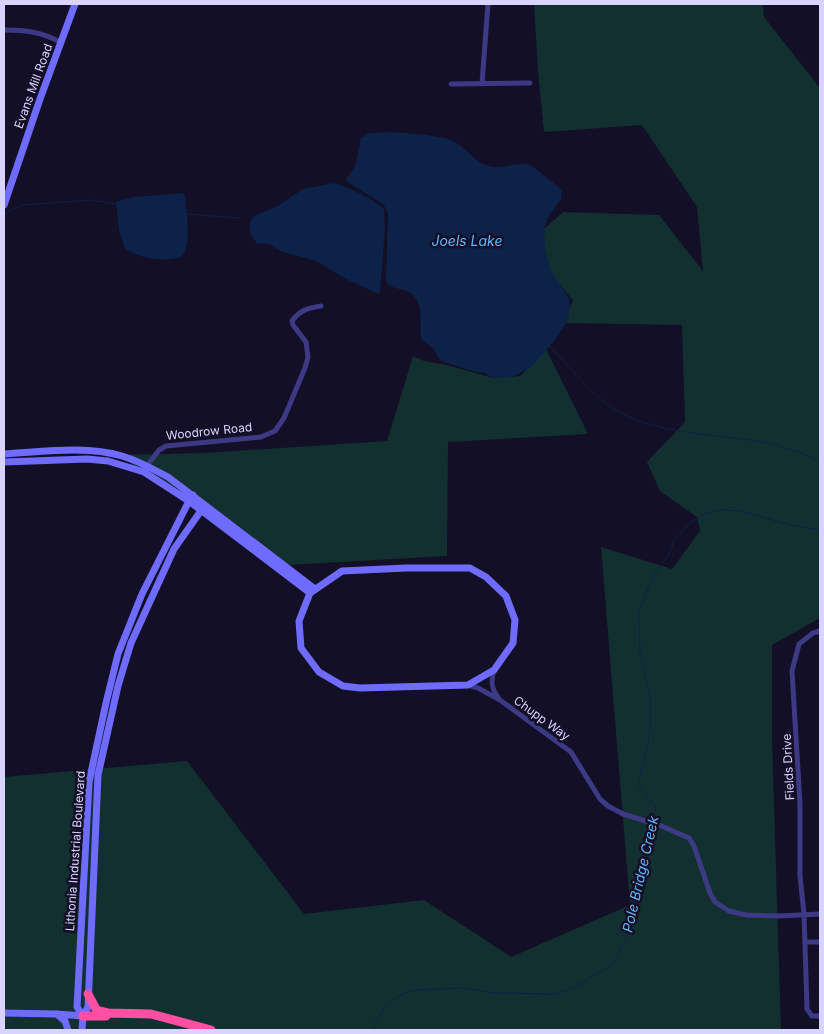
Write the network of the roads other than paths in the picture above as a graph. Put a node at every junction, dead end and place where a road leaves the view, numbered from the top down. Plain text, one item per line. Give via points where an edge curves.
1 (75, 4) edge
2 (488, 4) edge
3 (4, 30) edge
4 (60, 42) junction
5 (482, 83) junction
6 (530, 83) dead end
7 (451, 84) dead end
8 (4, 205) edge
9 (321, 306) dead end
10 (4, 454) edge
11 (4, 462) edge
12 (145, 469) junction
13 (191, 498) junction
14 (203, 508) junction
15 (313, 591) junction
16 (820, 631) edge
17 (494, 670) junction
18 (468, 685) junction
19 (500, 700) junction
20 (804, 914) junction
21 (820, 914) edge
22 (805, 942) junction
23 (820, 942) edge
24 (88, 994) junction
25 (77, 998) junction
26 (4, 1013) edge
27 (57, 1014) junction
28 (83, 1016) junction
29 (820, 1016) edge
30 (168, 1019) junction
31 (68, 1030) edge
32 (82, 1030) edge
33 (211, 1030) edge

1 - 4 street, Evans Mill Road
2 - 5 street
3 - 4 street via 27,30
4 - 8 street, Evans Mill Road
5 - 6 street
5 - 7 street
9 - 12 street, Woodrow Road via 298,312 292,322 306,342 308,357 284,418 275,431 260,437 166,446 158,450
10 - 12 street via 88,450 121,456
11 - 12 street via 87,459
12 - 13 street
13 - 14 street
13 - 25 street, Lithonia Industrial Boulevard via 142,594 118,654 106,703 89,782
14 - 15 street
14 - 24 street, Lithonia Industrial Boulevard via 174,549 131,643 118,686 98,775
15 - 17 street via 342,571 470,568 506,596 515,620 513,643
15 - 18 street via 299,620 301,648 319,672 343,686 360,688
16 - 20 street, Fields Drive via 799,644 792,671
17 - 18 street
17 - 19 street via 493,691
18 - 19 street, Chupp Way
19 - 20 street, Chupp Way via 571,752 600,799 608,806 689,838 710,894 729,912 746,915
20 - 21 street, Chupp Way
20 - 22 street, Fields Drive
22 - 23 street
22 - 29 street, Fields Drive via 807,1009 812,1016
24 - 28 street, Lithonia Industrial Boulevard via 88,1007
24 - 30 highway via 99,1011 151,1014
25 - 27 street via 71,1009
25 - 28 street, Lithonia Industrial Boulevard via 77,1007
26 - 27 street
27 - 28 street
27 - 31 street via 65,1021
28 - 30 highway
28 - 32 street, Lithonia Industrial Boulevard
30 - 33 highway

